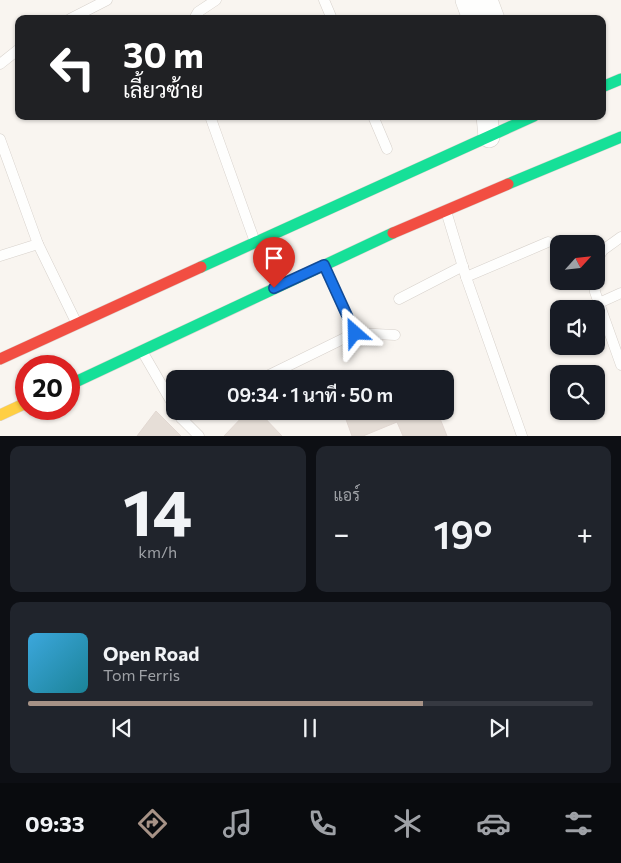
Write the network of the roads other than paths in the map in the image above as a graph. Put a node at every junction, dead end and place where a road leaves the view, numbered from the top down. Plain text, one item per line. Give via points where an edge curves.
1 (107, 0) edge
2 (216, 0) edge
3 (324, 0) edge
4 (466, 0) edge
5 (487, 0) edge
6 (78, 15) edge
7 (196, 15) edge
8 (330, 15) edge
9 (472, 15) edge
10 (493, 15) edge
11 (15, 52) edge
12 (0, 64) edge
13 (621, 78) edge
14 (606, 84) edge
15 (211, 120) edge
16 (375, 120) edge
17 (517, 120) edge
18 (488, 127) edge
19 (621, 137) edge
20 (0, 139) edge
21 (387, 149) dead end
22 (446, 210) junction
23 (621, 238) edge
24 (548, 242) dead end
25 (255, 243) junction
26 (38, 244) junction
27 (605, 248) edge
28 (0, 256) edge
29 (324, 265) junction
30 (463, 266) junction
31 (466, 277) junction
32 (621, 293) edge
33 (399, 299) dead end
34 (605, 300) edge
35 (605, 318) edge
36 (76, 323) junction
37 (355, 333) junction
38 (396, 335) dead end
39 (618, 349) edge
40 (141, 350) junction
41 (0, 359) edge
42 (621, 365) edge
43 (279, 370) edge
44 (80, 380) edge
45 (166, 393) edge
46 (15, 408) edge
47 (0, 415) edge
48 (184, 420) edge
49 (199, 436) edge
50 (522, 436) edge

1 - 6 lane
2 - 7 lane
3 - 8 lane
4 - 9 street
5 - 10 street
11 - 12 lane
13 - 14 main road
15 - 25 lane
16 - 21 lane
17 - 18 main road
18 - 25 main road
19 - 22 main road
20 - 26 lane
22 - 29 main road
22 - 30 lane
23 - 27 lane
24 - 31 lane
25 - 36 main road
26 - 28 lane
26 - 36 lane
29 - 37 lane
29 - 40 main road
30 - 31 lane
30 - 33 lane
31 - 50 lane
32 - 34 lane
35 - 39 lane
36 - 41 main road
37 - 38 lane
37 - 43 lane
39 - 42 lane
40 - 44 main road
40 - 45 lane
46 - 47 main road
48 - 49 lane

